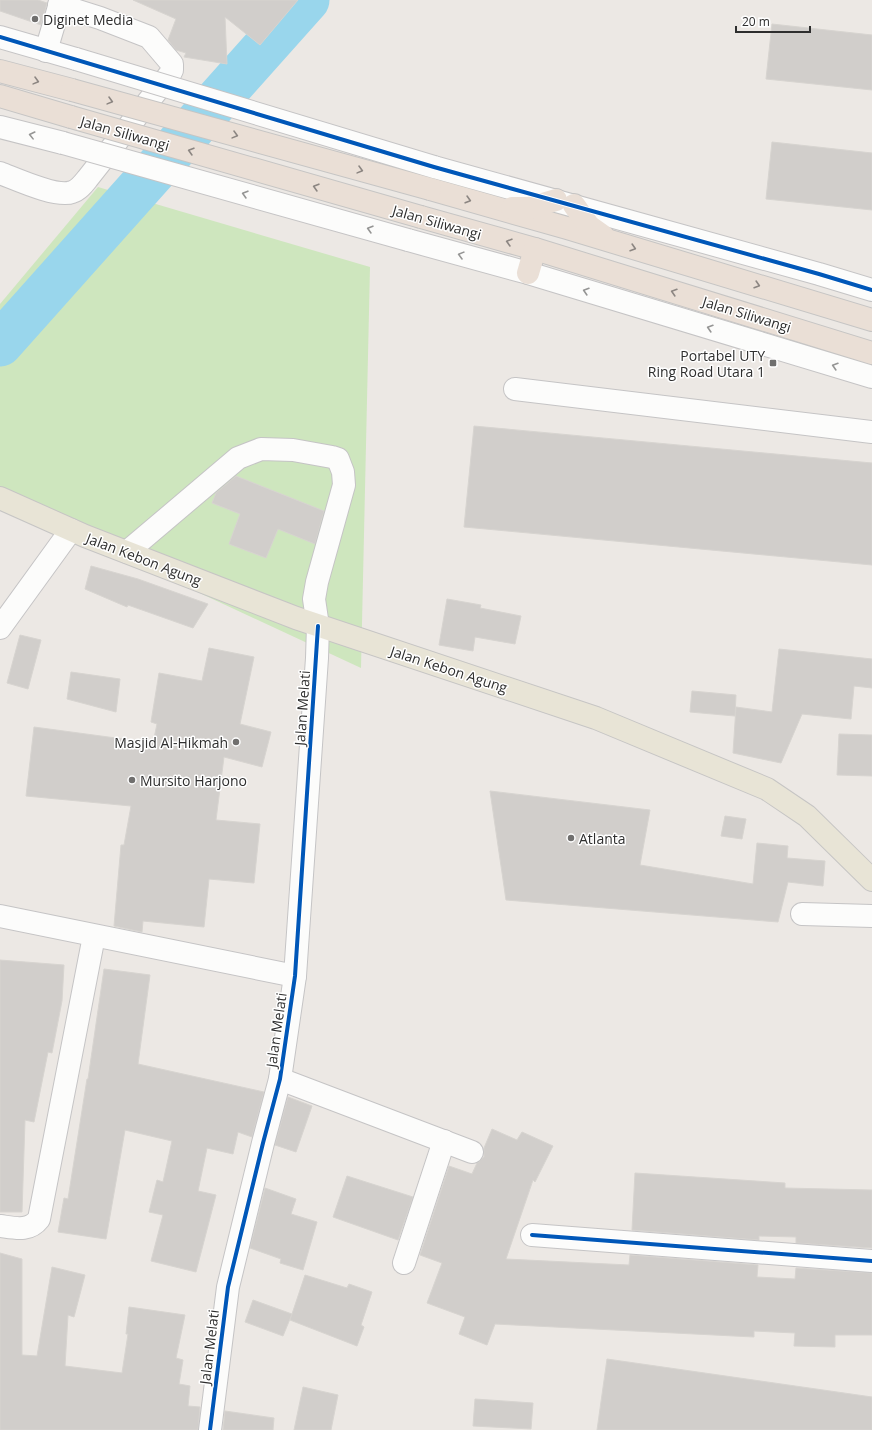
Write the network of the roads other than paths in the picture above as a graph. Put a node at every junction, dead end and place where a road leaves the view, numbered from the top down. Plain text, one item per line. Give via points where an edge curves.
1 (60, 2) edge
2 (0, 37) edge
3 (46, 51) junction
4 (0, 71) edge
5 (0, 96) edge
6 (0, 127) edge
7 (0, 173) edge
8 (565, 203) junction
9 (496, 208) junction
10 (609, 240) junction
11 (535, 249) junction
12 (528, 273) junction
13 (872, 290) edge
14 (872, 320) edge
15 (872, 353) edge
16 (872, 377) edge
17 (515, 389) dead end
18 (872, 432) edge
19 (0, 498) edge
20 (71, 530) junction
21 (127, 552) junction
22 (318, 626) junction
23 (0, 628) edge
24 (872, 880) edge
25 (802, 914) dead end
26 (0, 916) edge
27 (872, 916) edge
28 (94, 936) junction
29 (295, 976) junction
30 (280, 1079) junction
31 (444, 1142) junction
32 (472, 1152) dead end
33 (0, 1226) edge
34 (532, 1235) dead end
35 (872, 1261) edge
36 (404, 1263) dead end
37 (210, 1430) edge

1 - 3 street
1 - 7 street via 149,37 172,64 172,70 88,178 72,192 50,191
2 - 3 street
3 - 8 street, bridge via 434,167
4 -> 9 highway, Jalan Siliwangi, bridge
11 -> 5 highway, Jalan Siliwangi, bridge
12 -> 6 street, bridge
8 - 9 highway via 529,208
8 - 10 highway via 589,226
8 - 13 street
9 - 10 highway, Jalan Siliwangi
10 -> 14 highway, Jalan Siliwangi
11 - 12 highway
15 -> 11 highway, Jalan Siliwangi
16 -> 12 street
17 - 18 street
19 - 20 main road, Jalan Kebon Agung
20 - 21 main road, Jalan Kebon Agung
20 - 23 street
21 - 22 main road, Jalan Kebon Agung
21 - 22 street, Jalan Melati via 238,458 261,449 293,450 338,459 344,485 317,582 314,599
22 - 24 main road, Jalan Kebon Agung via 596,718 767,789 807,816
22 - 29 street, Jalan Melati
25 - 27 street
26 - 28 street
28 - 29 street
28 - 33 street via 39,1220 25,1229
29 - 30 street, Jalan Melati
30 - 31 street
30 - 37 street, Jalan Melati via 228,1287
31 - 32 street
31 - 36 street
34 - 35 street

